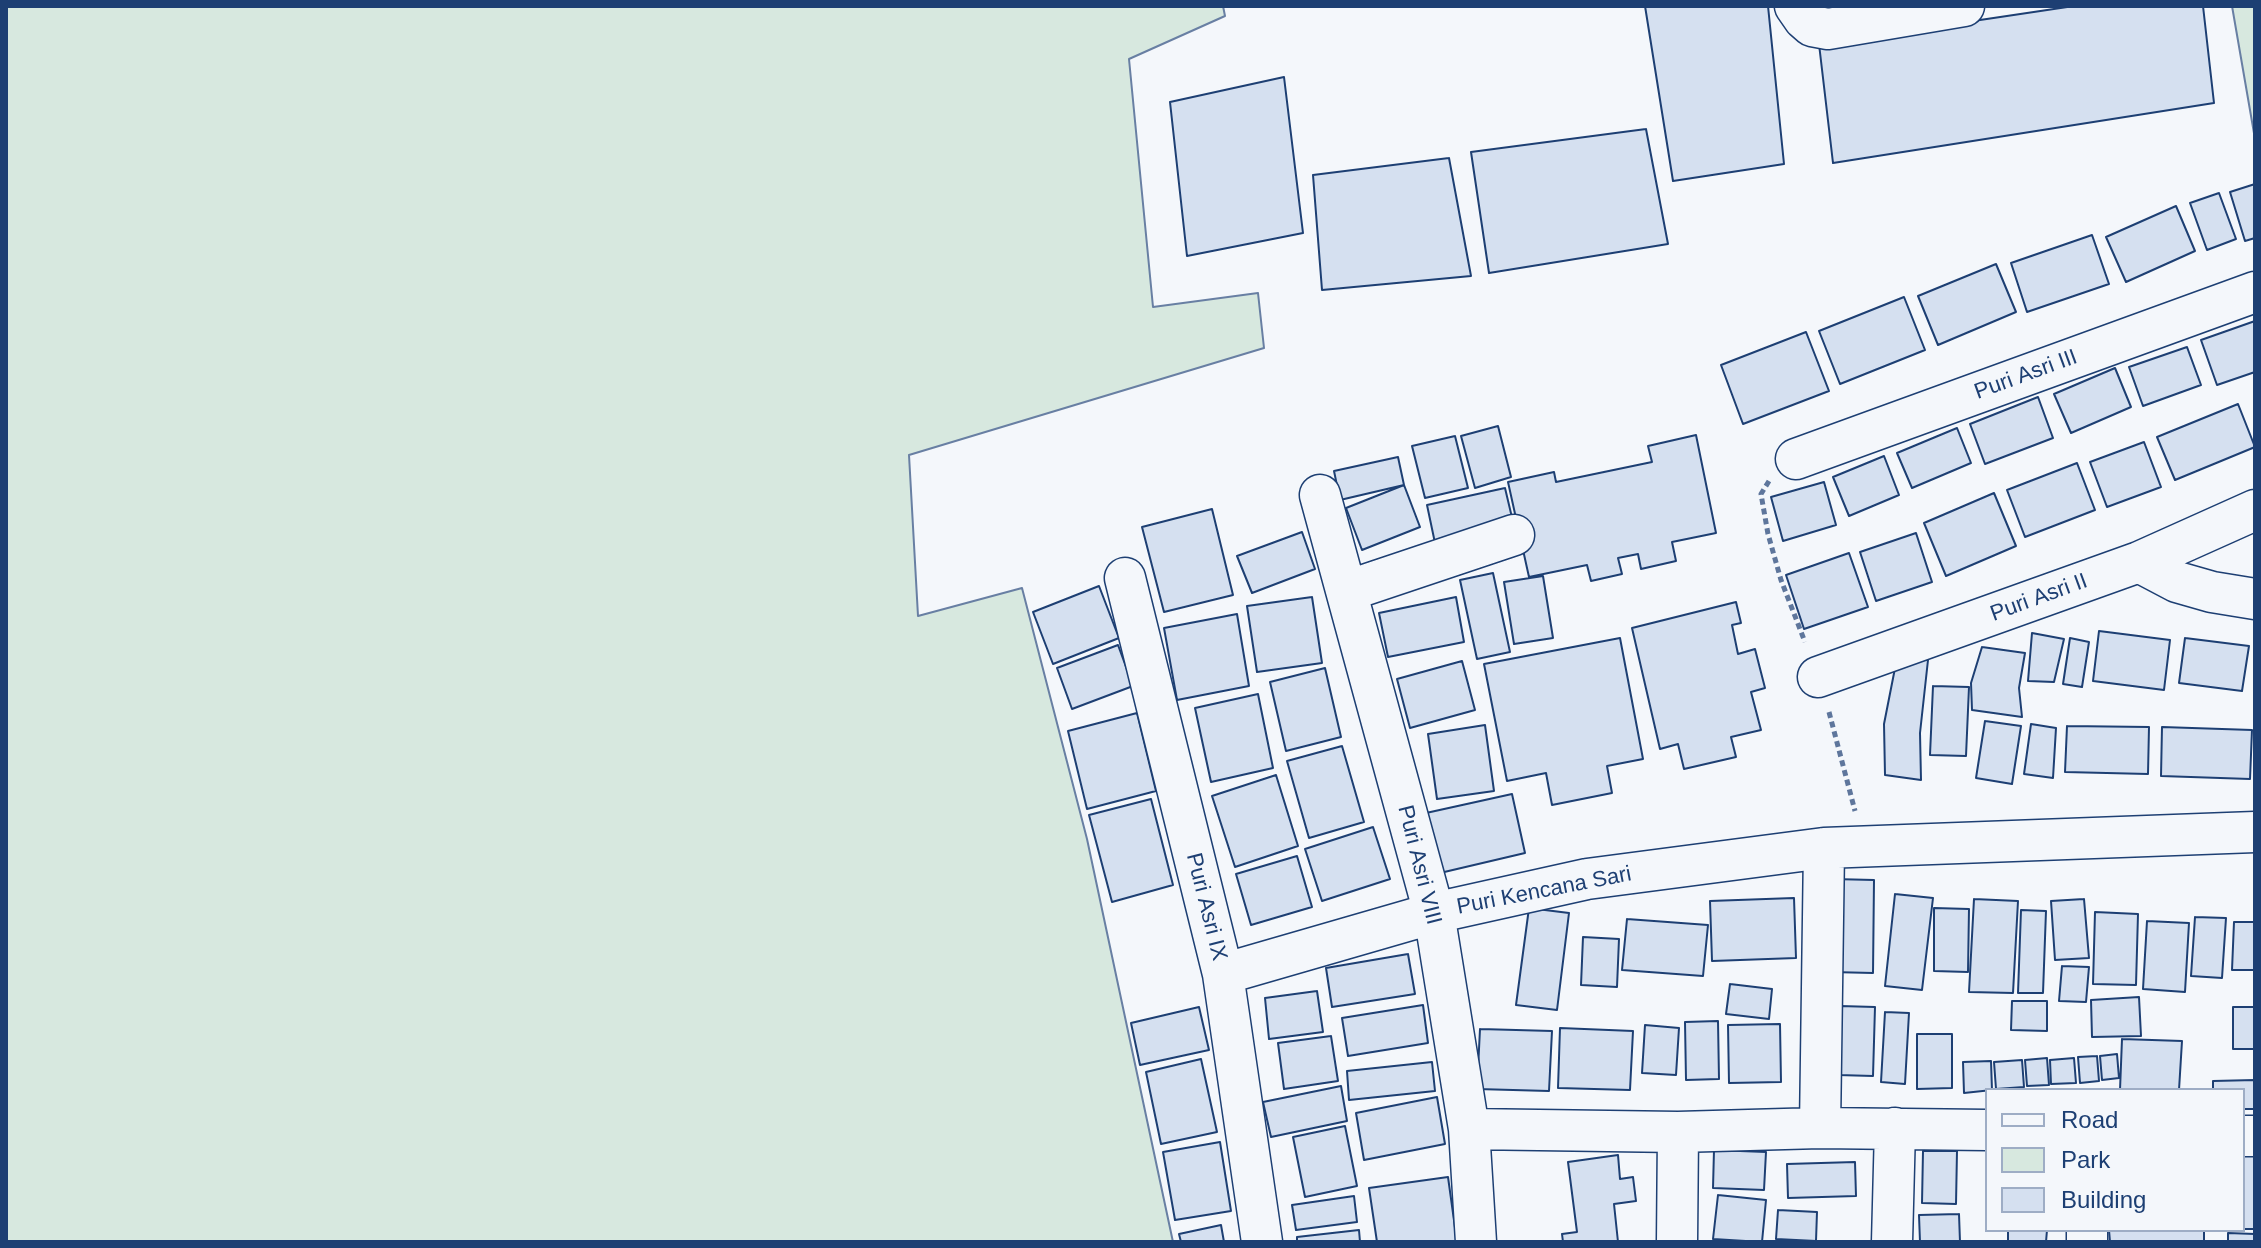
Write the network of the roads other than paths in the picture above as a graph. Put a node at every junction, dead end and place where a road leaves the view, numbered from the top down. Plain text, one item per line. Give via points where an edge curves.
1 (1795, 6) edge
2 (1964, 6) edge
3 (2255, 292) edge
4 (1796, 459) dead end
5 (1320, 495) dead end
6 (2255, 510) edge
7 (1514, 535) dead end
8 (2139, 562) junction
9 (1125, 578) dead end
10 (1347, 591) junction
11 (2255, 599) edge
12 (1818, 677) dead end
13 (2255, 832) edge
14 (1824, 848) junction
15 (1434, 913) junction
16 (1223, 974) junction
17 (1820, 1128) junction
18 (1895, 1128) junction
19 (1469, 1129) junction
20 (1985, 1130) edge
21 (1678, 1132) junction
22 (1262, 1242) edge
23 (1476, 1242) edge
24 (1677, 1242) edge
25 (1892, 1242) edge

1 - 2 street via 1812,26 1828,29
3 - 4 street, Puri Asri III
5 - 10 street, Puri Asri VIII
6 - 8 street, Puri Asri II
7 - 10 street
8 - 11 street via 2177,582
8 - 12 street, Puri Asri II
9 - 16 street, Puri Asri IX
10 - 15 street, Puri Asri VIII
13 - 14 street, Puri Kencana Sari
14 - 15 street, Puri Kencana Sari via 1587,879
14 - 17 street
15 - 16 street, Puri Kencana Sari
15 - 19 street, Puri Asri VIII
16 - 22 street, Puri Asri IX
17 - 18 street
17 - 21 street
18 - 20 street
18 - 25 street
19 - 21 street
19 - 23 street, Puri Asri VIII
21 - 24 street

